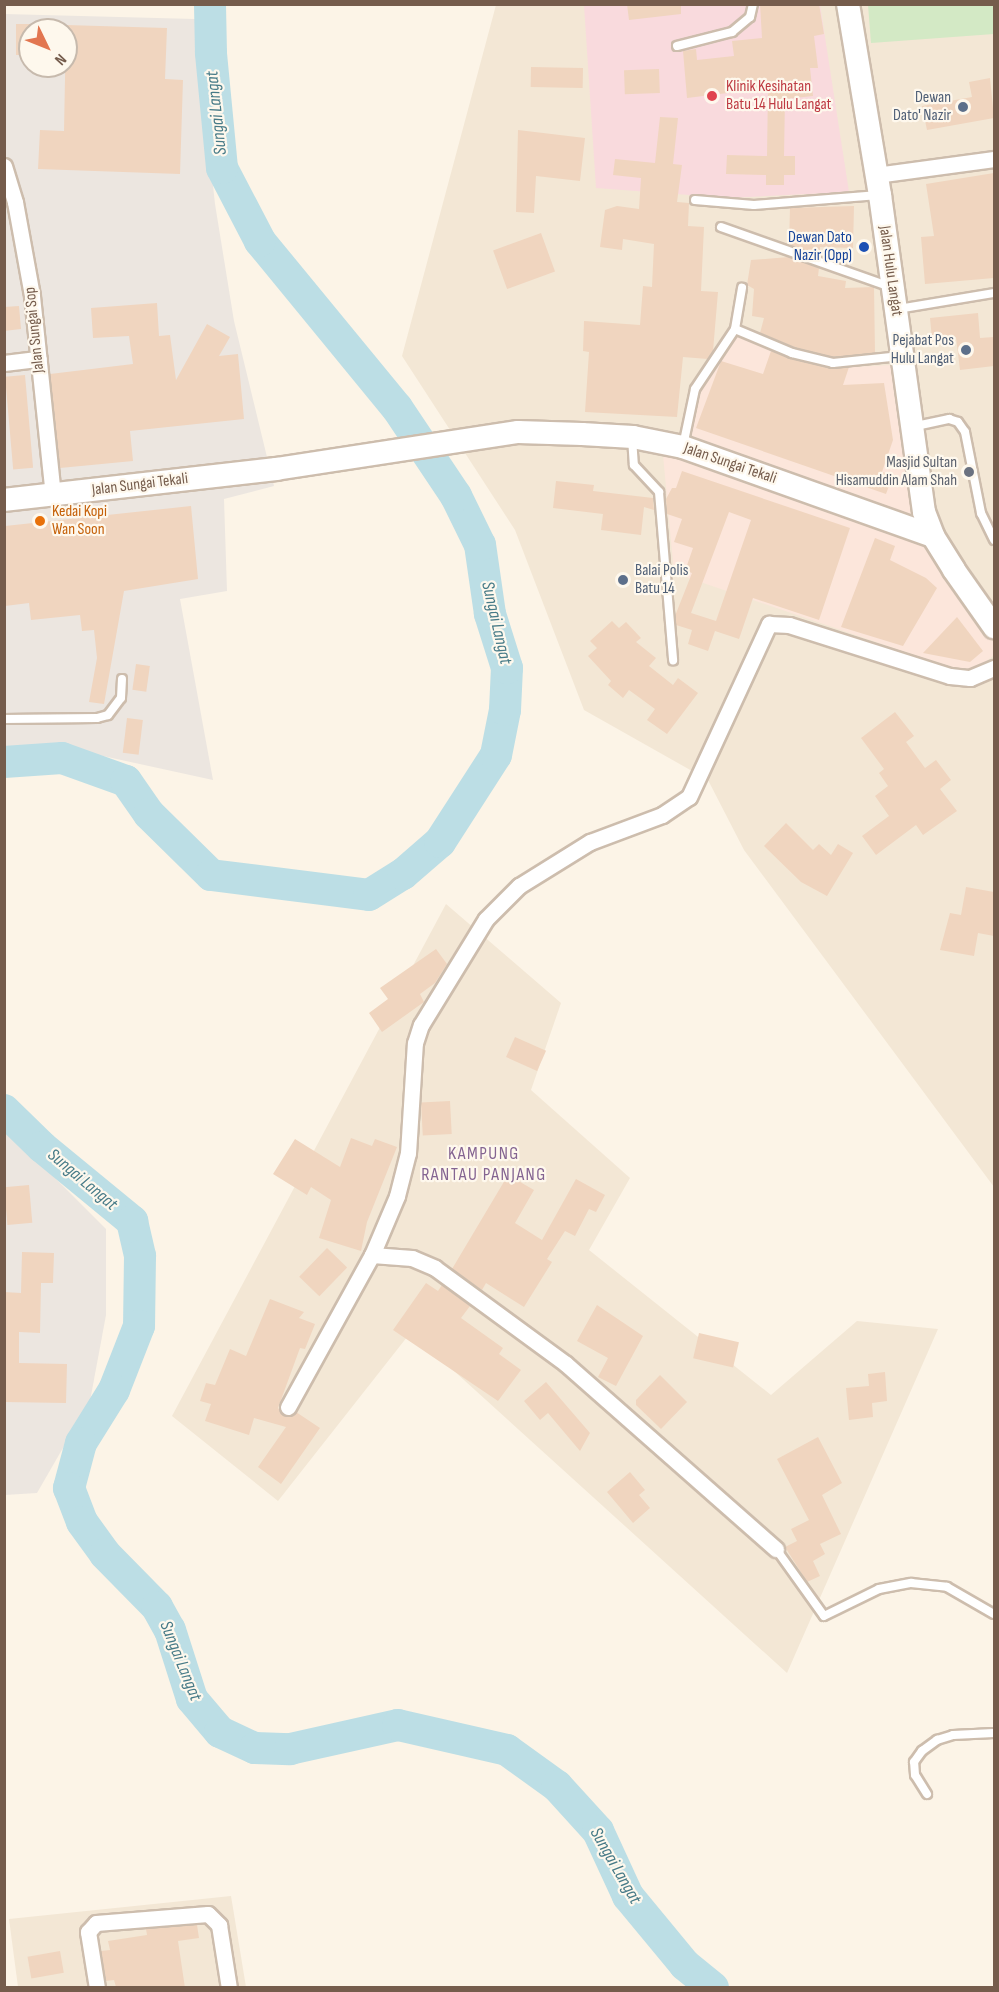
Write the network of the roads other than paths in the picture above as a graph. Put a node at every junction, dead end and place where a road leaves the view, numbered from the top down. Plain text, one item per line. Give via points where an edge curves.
1 (753, 4) edge
2 (848, 4) edge
3 (677, 46) dead end
4 (994, 159) edge
5 (4, 166) edge
6 (878, 185) junction
7 (695, 200) dead end
8 (721, 227) dead end
9 (742, 288) dead end
10 (994, 293) edge
11 (894, 298) junction
12 (735, 329) junction
13 (902, 356) junction
14 (39, 359) junction
15 (4, 363) edge
16 (911, 426) junction
17 (633, 437) junction
18 (683, 447) junction
19 (52, 495) junction
20 (4, 500) edge
21 (933, 536) junction
22 (994, 540) edge
23 (994, 602) edge
24 (994, 627) edge
25 (673, 660) dead end
26 (994, 668) edge
27 (122, 680) dead end
28 (4, 719) edge
29 (372, 1255) junction
30 (288, 1407) dead end
31 (776, 1549) joint
32 (994, 1614) edge
33 (994, 1734) edge
34 (927, 1794) dead end
35 (97, 1988) edge
36 (230, 1988) edge

1 - 3 lane via 750,17 732,32
2 - 6 street, Jalan Hulu Langat
4 - 6 street
5 - 14 street, Jalan Sungai Sop via 24,245
6 - 7 lane via 754,205
6 - 11 street, Jalan Hulu Langat
8 - 11 lane
9 - 12 lane
10 - 11 lane
11 - 13 street, Jalan Hulu Langat
12 - 13 lane via 792,353 833,363
12 - 18 lane via 699,377
13 - 16 street, Jalan Hulu Langat
14 - 15 street
14 - 19 street, Jalan Sungai Sop
16 - 21 street, Jalan Hulu Langat via 920,492
16 - 22 lane via 958,422 965,432 981,513
17 - 18 street, Jalan Sungai Tekali
17 - 19 street, Jalan Sungai Tekali via 518,432 276,469
17 - 25 lane via 634,465 659,492
18 - 21 street, Jalan Sungai Tekali
19 - 20 street, Jalan Sungai Tekali
21 - 23 street via 978,591
21 - 24 street, Jalan Hulu Langat
26 - 29 street via 970,678 950,676 789,625 766,626 689,797 662,815 590,842 519,886 486,919 421,1025 415,1043 408,1153 397,1196
27 - 28 lane via 121,698 108,715
29 - 30 street
29 - 31 street via 412,1258 445,1275 566,1364
31 - 32 lane via 824,1616 879,1589 911,1583 947,1587
33 - 34 lane via 953,1735 936,1740 921,1751 915,1762 915,1775
35 - 36 street via 90,1927 96,1923 212,1915 219,1925

